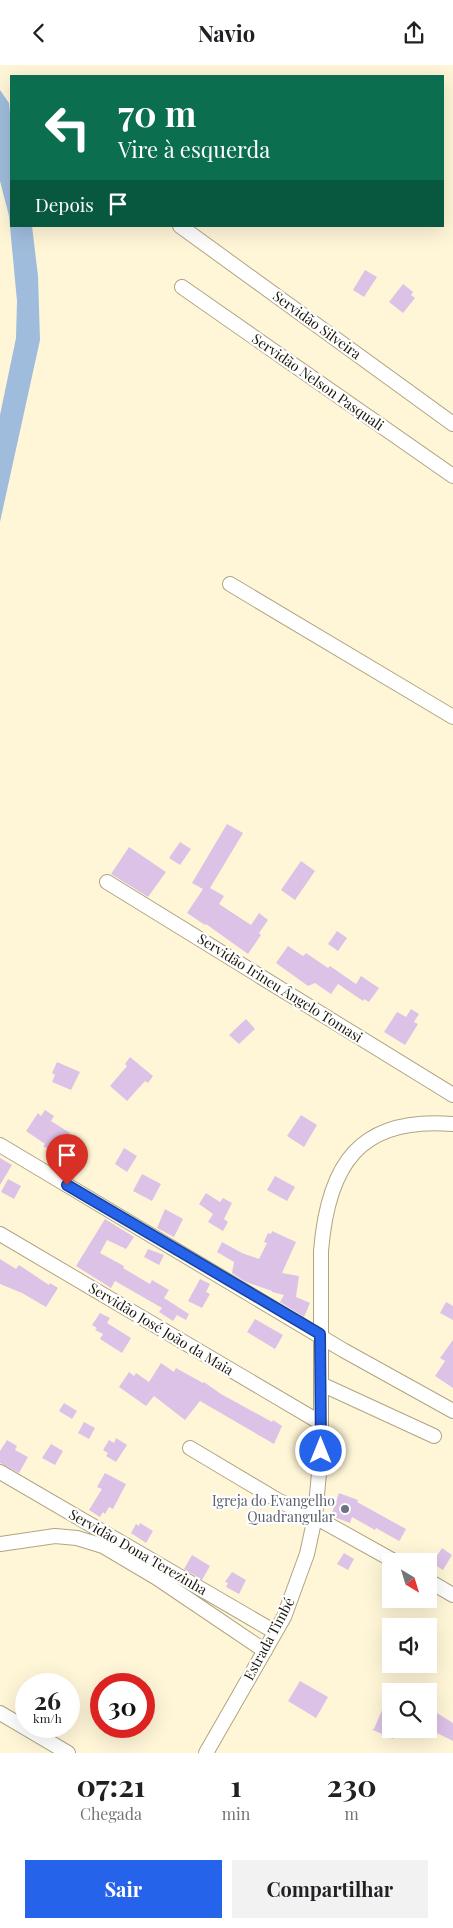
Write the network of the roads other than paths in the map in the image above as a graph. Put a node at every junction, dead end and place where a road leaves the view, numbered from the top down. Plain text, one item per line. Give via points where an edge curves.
1 (181, 227) edge
2 (182, 287) dead end
3 (453, 424) edge
4 (453, 476) edge
5 (230, 584) dead end
6 (453, 717) edge
7 (107, 882) dead end
8 (453, 1095) edge
9 (453, 1124) edge
10 (0, 1145) edge
11 (0, 1234) edge
12 (320, 1334) junction
13 (321, 1384) junction
14 (453, 1411) edge
15 (321, 1423) junction
16 (434, 1436) dead end
17 (190, 1448) dead end
18 (0, 1472) edge
19 (315, 1517) junction
20 (0, 1544) edge
21 (382, 1554) edge
22 (438, 1586) edge
23 (453, 1595) edge
24 (276, 1632) junction
25 (265, 1651) junction
26 (0, 1713) edge
27 (68, 1753) edge
28 (206, 1753) edge

1 - 3 street, Servidão Silveira
2 - 4 street, Servidão Nelson Pasquali
5 - 6 street
7 - 8 street, Servidão Irineu Ângelo Tomasi
9 - 12 street, Estrada Timbé via 420,1123 390,1130 362,1144 344,1163 333,1187 324,1221
10 - 12 street
11 - 15 street, Servidão José João da Maia
12 - 13 street, Estrada Timbé
12 - 14 street
13 - 15 street, Estrada Timbé
13 - 16 street
15 - 19 street, Estrada Timbé
17 - 19 street via 279,1501
18 - 24 street, Servidão Dona Terezinha
19 - 21 street
19 - 24 street, Estrada Timbé via 298,1581
20 - 25 street via 55,1536 82,1539 103,1546 157,1578
22 - 23 street
24 - 25 street, Estrada Timbé
25 - 28 street, Estrada Timbé
26 - 27 street

